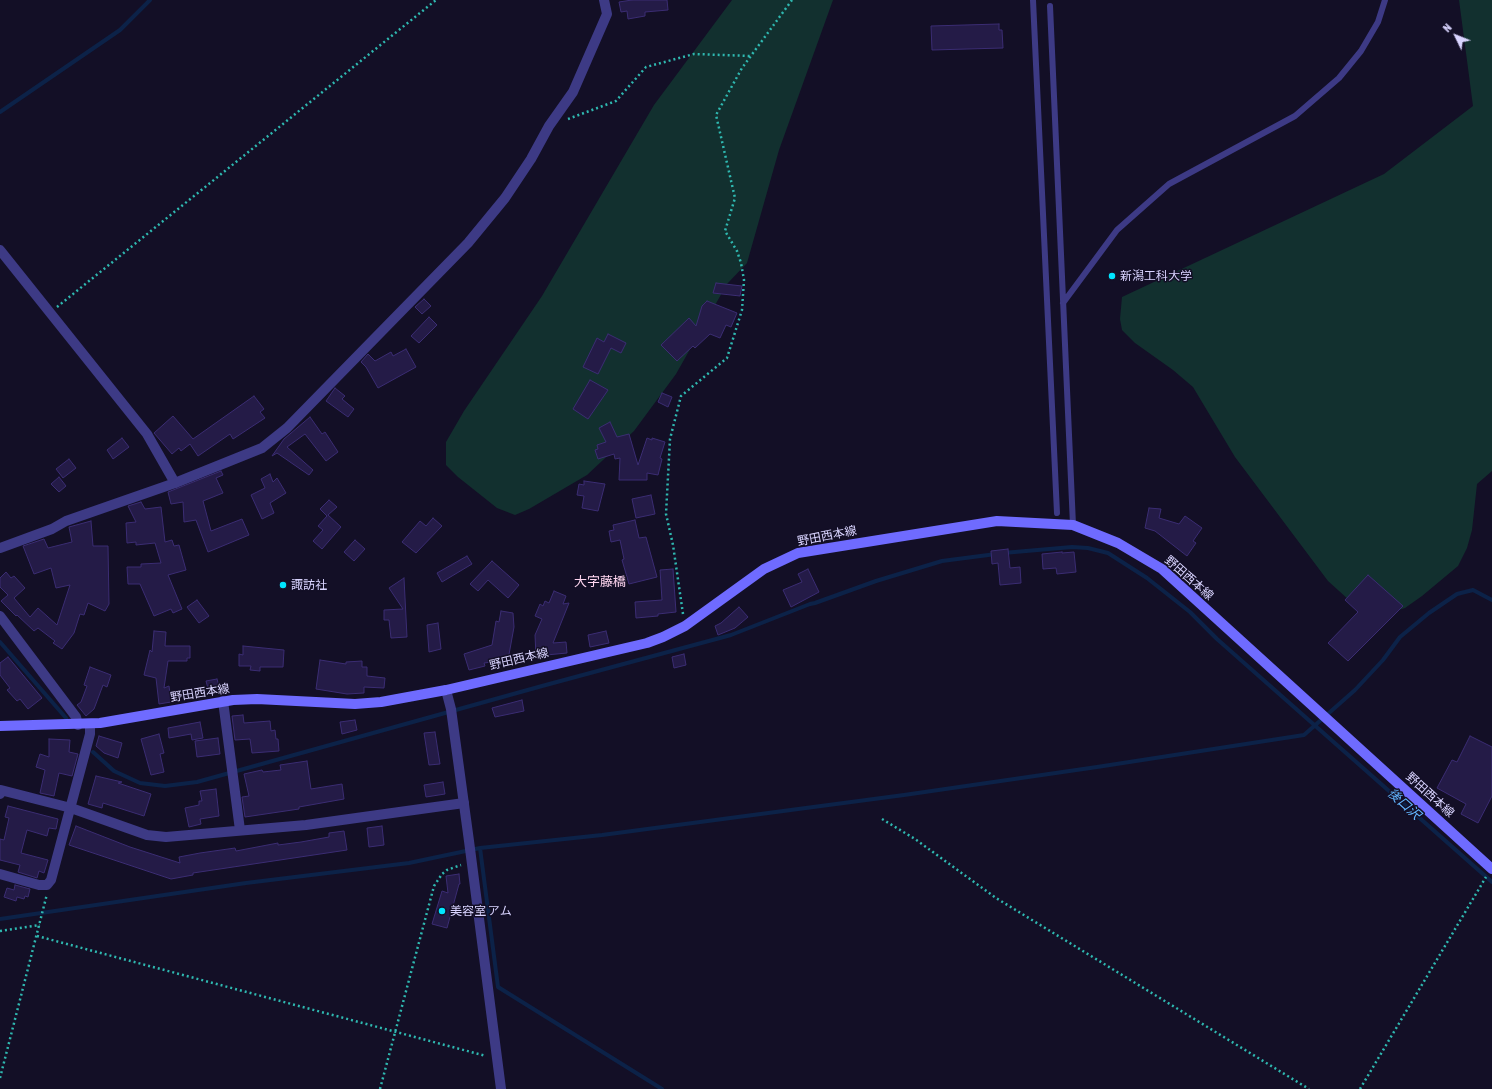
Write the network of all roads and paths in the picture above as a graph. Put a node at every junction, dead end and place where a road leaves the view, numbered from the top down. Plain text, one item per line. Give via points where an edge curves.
1 (436, 0) edge
2 (604, 0) edge
3 (792, 0) edge
4 (1033, 0) edge
5 (1385, 0) edge
6 (1050, 6) dead end
7 (751, 56) junction
8 (549, 126) junction
9 (0, 250) edge
10 (1063, 303) junction
11 (51, 312) junction
12 (175, 483) junction
13 (1057, 513) dead end
14 (1073, 525) junction
15 (0, 548) edge
16 (0, 616) edge
17 (685, 626) junction
18 (446, 690) junction
19 (223, 701) junction
20 (90, 724) junction
21 (78, 725) junction
22 (0, 726) edge
23 (0, 794) edge
24 (464, 803) junction
25 (71, 808) junction
26 (882, 819) dead end
27 (240, 830) junction
28 (471, 860) junction
29 (1492, 868) edge
30 (0, 874) edge
31 (45, 906) dead end
32 (40, 925) junction
33 (0, 931) edge
34 (38, 936) junction
35 (395, 1032) junction
36 (497, 1057) junction
37 (0, 1078) edge
38 (380, 1089) edge
39 (501, 1089) edge
40 (1309, 1089) edge
41 (1360, 1089) edge

1 - 11 path
2 - 8 street via 607,14 601,28 573,92
3 - 7 path
4 - 13 lane
5 - 10 lane via 1378,22 1368,40 1339,78 1295,116 1169,184 1117,230
6 - 10 lane
7 - 8 path via 694,54 646,67 616,102
7 - 17 path via 716,115 735,198 725,231 741,263 744,280 742,310 727,358 681,396 670,439 666,514
8 - 12 street via 505,198 468,243 287,428 262,448
9 - 11 street
10 - 14 lane
11 - 12 street via 147,434
12 - 15 street via 66,520 52,529
14 - 17 main road, 野田西本線 via 997,521 798,554 764,569
14 - 29 main road, 野田西本線 via 1118,543 1162,569
16 - 21 street via 76,717
17 - 18 main road, 野田西本線 via 647,643
18 - 19 main road, 野田西本線 via 355,704 257,699
18 - 24 street
19 - 20 main road, 野田西本線
19 - 27 street
20 - 21 main road, 野田西本線
20 - 25 street via 90,734
21 - 22 main road, 野田西本線
23 - 25 street via 1,790
24 - 27 street via 306,825
24 - 28 street
25 - 27 street via 158,837
25 - 30 street via 53,877 49,883 39,885
26 - 40 path via 915,839 996,898
28 - 35 path via 447,870 437,880
28 - 36 street
29 - 41 path
31 - 32 path
32 - 33 path
32 - 34 path
34 - 35 path
34 - 37 path
35 - 36 path via 481,1056
35 - 38 path
36 - 39 street

